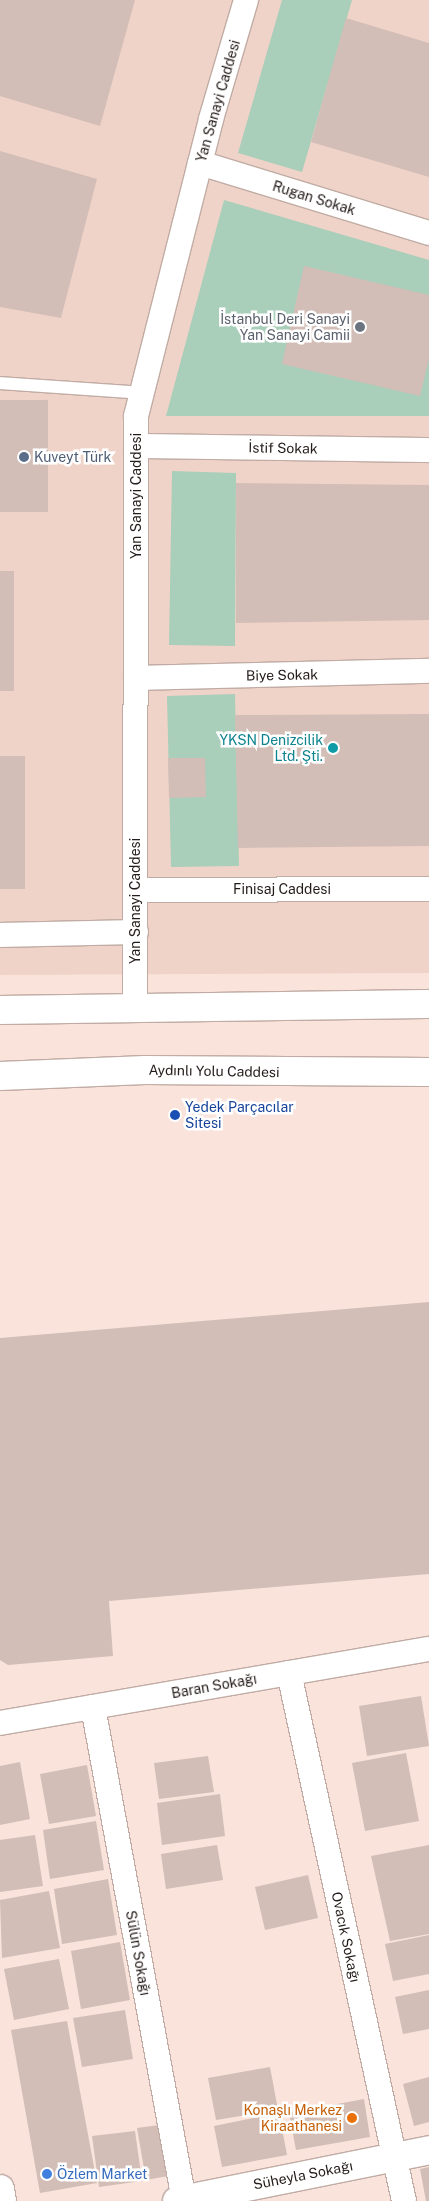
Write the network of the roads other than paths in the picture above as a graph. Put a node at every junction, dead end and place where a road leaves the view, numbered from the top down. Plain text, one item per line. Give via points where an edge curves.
1 (246, 0) edge
2 (200, 163) junction
3 (429, 233) edge
4 (0, 384) edge
5 (142, 392) junction
6 (136, 446) junction
7 (429, 450) edge
8 (429, 672) edge
9 (136, 678) junction
10 (429, 889) edge
11 (136, 890) junction
12 (136, 932) junction
13 (0, 935) edge
14 (429, 1004) edge
15 (135, 1006) junction
16 (0, 1010) edge
17 (429, 1072) edge
18 (0, 1076) edge
19 (429, 1649) edge
20 (289, 1673) junction
21 (93, 1707) junction
22 (0, 1723) edge
23 (429, 2150) edge
24 (394, 2157) junction
25 (0, 2189) edge
26 (180, 2200) edge
27 (2, 2201) edge
28 (404, 2201) edge

1 - 2 street, Yan Sanayi Caddesi
2 - 3 street, Rugan Sokak
2 - 5 street, Yan Sanayi Caddesi
4 - 5 lane
5 - 6 street, Yan Sanayi Caddesi via 136,416
6 - 7 street, İstif Sokak
6 - 9 street, Yan Sanayi Caddesi
8 - 9 street, Biye Sokak
9 - 11 street, Yan Sanayi Caddesi
10 - 11 street, Finisaj Caddesi
11 - 12 street, Yan Sanayi Caddesi
12 - 13 street
12 - 15 street, Yan Sanayi Caddesi
14 - 15 main road
15 - 16 main road
17 - 18 main road, Aydınlı Yolu Caddesi via 145,1070
19 - 20 street, Baran Sokağı
20 - 21 street, Baran Sokağı
20 - 24 street, Ovacık Sokağı
21 - 22 street, Baran Sokağı
21 - 26 street, Sülün Sokağı
23 - 24 main road, Süheyla Sokağı
24 - 26 main road, Süheyla Sokağı
24 - 28 street, Ovacık Sokağı
25 - 27 main road

